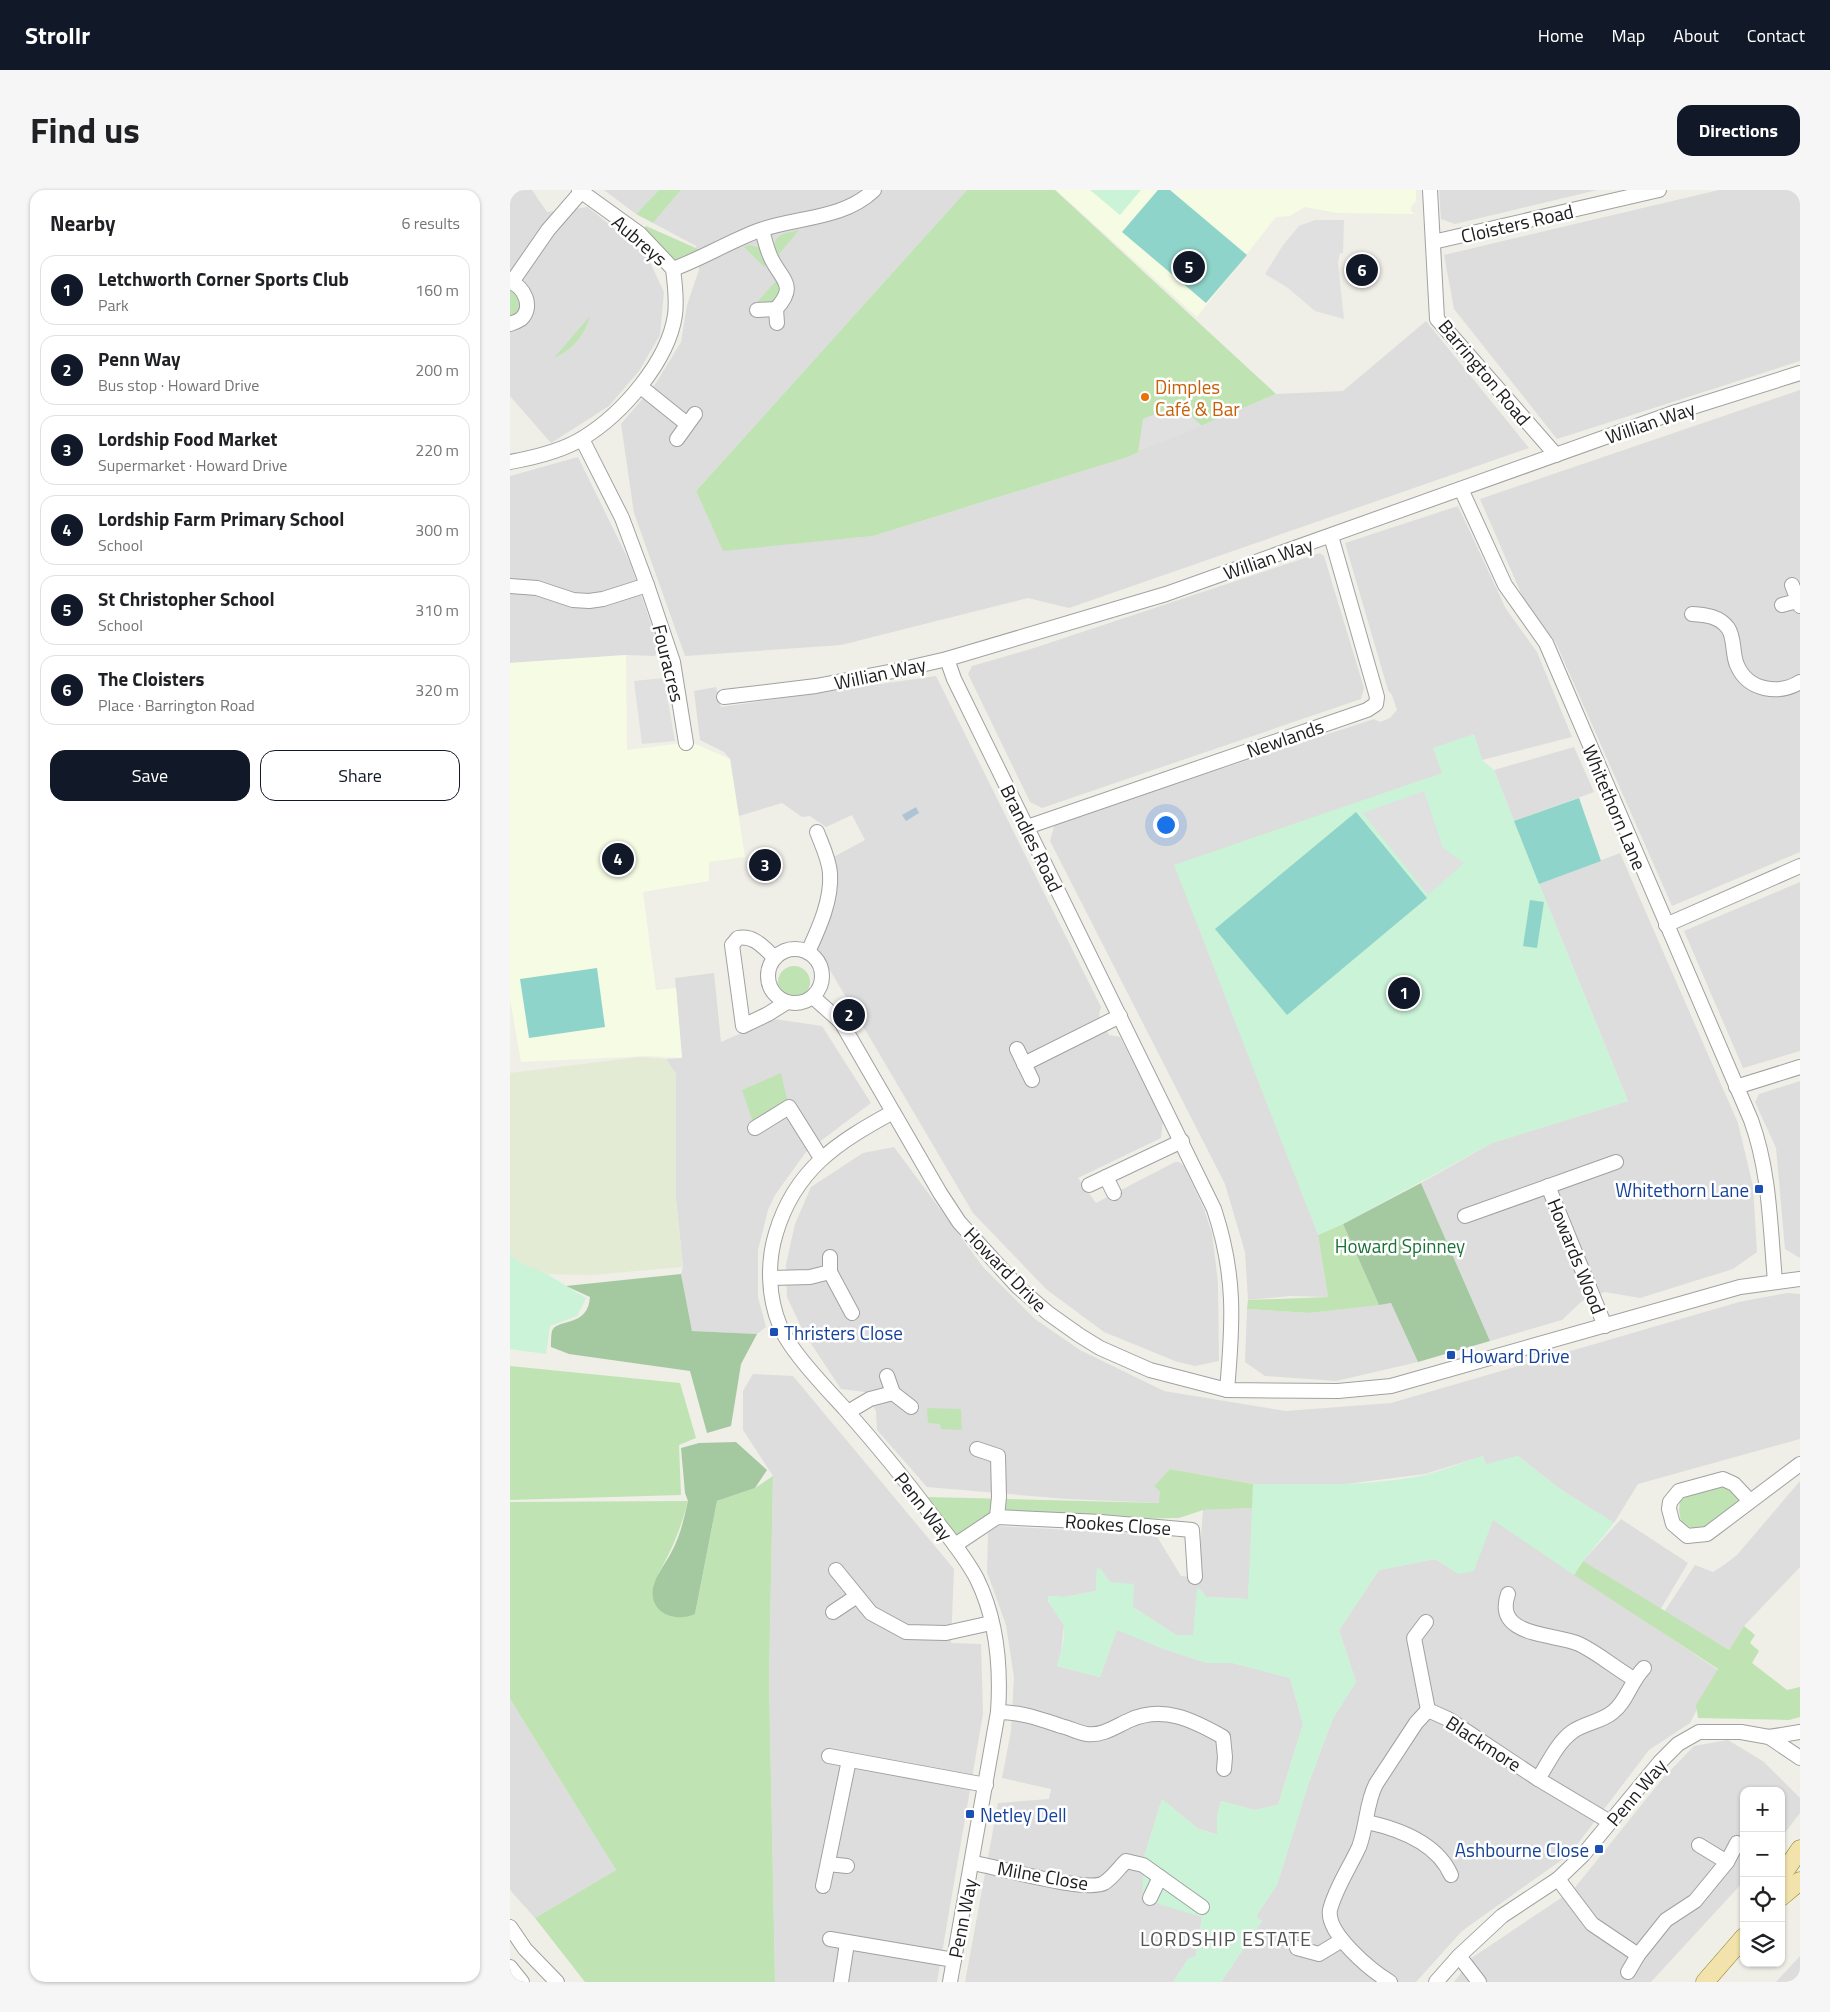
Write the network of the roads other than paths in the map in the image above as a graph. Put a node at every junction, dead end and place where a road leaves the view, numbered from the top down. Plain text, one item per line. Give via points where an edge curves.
1 (874, 190) edge
2 (1430, 190) edge
3 (1659, 190) edge
4 (580, 191) edge
5 (762, 230) junction
6 (1433, 242) junction
7 (673, 269) junction
8 (511, 282) edge
9 (776, 308) junction
10 (757, 310) dead end
11 (778, 323) dead end
12 (510, 324) edge
13 (1800, 373) edge
14 (641, 387) junction
15 (582, 439) junction
16 (677, 439) dead end
17 (1556, 455) junction
18 (510, 462) edge
19 (1461, 489) junction
20 (1331, 536) junction
21 (647, 585) junction
22 (1792, 585) dead end
23 (510, 586) edge
24 (1798, 603) edge
25 (1782, 605) dead end
26 (1692, 614) dead end
27 (947, 659) junction
28 (1800, 682) edge
29 (724, 697) dead end
30 (686, 743) dead end
31 (1027, 827) junction
32 (817, 832) dead end
33 (1800, 866) edge
34 (1666, 925) junction
35 (808, 952) junction
36 (774, 958) junction
37 (813, 997) junction
38 (787, 1002) junction
39 (1120, 1016) junction
40 (1017, 1049) dead end
41 (1024, 1064) junction
42 (1800, 1067) edge
43 (1032, 1080) dead end
44 (1736, 1088) junction
45 (893, 1112) junction
46 (755, 1128) dead end
47 (1182, 1140) junction
48 (821, 1158) junction
49 (1616, 1162) dead end
50 (1106, 1177) junction
51 (1089, 1185) dead end
52 (1548, 1186) junction
53 (1114, 1193) dead end
54 (1465, 1216) dead end
55 (830, 1257) dead end
56 (830, 1272) junction
57 (771, 1278) junction
58 (1800, 1279) edge
59 (1774, 1281) junction
60 (852, 1313) dead end
61 (1605, 1326) junction
62 (887, 1376) dead end
63 (1227, 1390) junction
64 (893, 1393) junction
65 (911, 1407) dead end
66 (848, 1412) junction
67 (977, 1449) dead end
68 (1800, 1464) edge
69 (1750, 1501) junction
70 (997, 1517) junction
71 (955, 1545) junction
72 (836, 1570) dead end
73 (1195, 1577) dead end
74 (1508, 1594) dead end
75 (857, 1596) junction
76 (833, 1612) dead end
77 (1426, 1622) dead end
78 (991, 1623) junction
79 (1644, 1668) dead end
80 (1634, 1679) junction
81 (1428, 1710) junction
82 (998, 1712) junction
83 (1800, 1732) edge
84 (1769, 1737) junction
85 (829, 1756) dead end
86 (1800, 1758) edge
87 (849, 1760) junction
88 (1224, 1770) dead end
89 (1538, 1779) junction
90 (986, 1785) junction
91 (1367, 1822) junction
92 (1610, 1822) junction
93 (1737, 1843) dead end
94 (1699, 1845) dead end
95 (1800, 1849) edge
96 (1727, 1862) junction
97 (973, 1863) junction
98 (828, 1864) junction
99 (847, 1866) dead end
100 (1785, 1871) edge
101 (1451, 1875) dead end
102 (1160, 1877) junction
103 (1558, 1879) junction
104 (1800, 1881) edge
105 (823, 1886) dead end
106 (1785, 1894) edge
107 (1150, 1898) dead end
108 (1202, 1908) dead end
109 (510, 1927) edge
110 (830, 1939) dead end
111 (1342, 1940) junction
112 (847, 1942) junction
113 (1740, 1942) edge
114 (1297, 1948) dead end
115 (1638, 1955) junction
116 (1459, 1956) junction
117 (954, 1960) junction
118 (510, 1967) edge
119 (1628, 1972) dead end
120 (522, 1982) edge
121 (556, 1982) edge
122 (841, 1982) edge
123 (950, 1982) edge
124 (1390, 1982) edge
125 (1436, 1982) edge
126 (1479, 1982) edge
127 (1706, 1982) edge

1 - 5 street via 848,208
2 - 6 street, Barrington Road
3 - 6 street, Cloisters Road
4 - 7 street, Aubreys via 640,234
4 - 8 street
5 - 7 street
5 - 9 street via 772,261 786,281 786,296
6 - 17 street, Barrington Road via 1437,319
7 - 14 street, Aubreys via 675,315 665,344
8 - 12 street via 527,299 526,312 521,319
9 - 10 street
9 - 11 street
13 - 17 street, Willian Way via 1670,414
14 - 15 street, Aubreys via 615,414
14 - 16 street via 691,419
15 - 18 street, Aubreys via 532,458
15 - 21 street, Fouracres via 622,518
17 - 19 street, Willian Way
19 - 20 street, Willian Way
19 - 34 street, Whitethorn Lane via 1505,585 1546,644
20 - 27 street, Willian Way via 1166,594
20 - 31 street, Newlands via 1378,697 1376,704 1367,710
21 - 23 street via 589,601 573,600 537,588
21 - 30 street, Fouracres via 673,662
22 - 24 street
24 - 25 street
26 - 28 street via 1711,616 1723,622 1731,634 1737,667 1756,686 1782,690
27 - 29 street, Willian Way via 816,686
27 - 31 street, Brandles Road
31 - 39 street, Brandles Road
32 - 35 street via 825,852 829,880 821,924
33 - 34 street
34 - 44 street, Whitethorn Lane
35 - 36 street via 791,949
35 - 37 street via 820,966 822,975
36 - 38 street via 768,979 775,992
36 - 38 street via 747,936 738,938 732,945 743,1026
37 - 38 street via 803,1002
37 - 45 street, Howard Drive via 841,1022
39 - 41 street
39 - 47 street, Brandles Road
40 - 41 street
41 - 43 street
42 - 44 street
44 - 59 street, Whitethorn Lane via 1760,1144 1766,1172
45 - 48 street, Penn Way via 857,1132
45 - 63 street, Howard Drive via 959,1222 994,1263 1048,1313 1100,1348 1126,1360 1179,1379
46 - 48 street via 789,1107
47 - 50 street
47 - 63 street, Brandles Road via 1214,1209 1227,1253 1233,1312
48 - 57 street, Penn Way via 799,1184 780,1220 771,1257
49 - 52 street, Howards Wood
50 - 51 street
50 - 53 street
52 - 54 street, Howards Wood
52 - 61 street, Howards Wood
55 - 56 street
56 - 57 street
56 - 60 street
57 - 66 street, Penn Way via 774,1308 781,1328 812,1372
58 - 59 street, Howard Drive
59 - 61 street, Howard Drive via 1718,1292
61 - 63 street, Howard Drive via 1391,1386 1338,1391
62 - 64 street
64 - 65 street
64 - 66 street
66 - 71 street, Penn Way
67 - 70 street via 998,1456
68 - 69 street
69 - 69 street via 1706,1534 1692,1537 1682,1534 1673,1524 1669,1509 1678,1491 1717,1479 1729,1481
70 - 71 street
70 - 73 street, Rookes Close via 1192,1530
71 - 78 street, Penn Way via 977,1579
72 - 75 street
74 - 80 street via 1508,1614 1523,1630 1578,1643
75 - 76 street
75 - 78 street via 871,1612 906,1632 946,1633
77 - 81 street, Blackmore via 1414,1638
78 - 82 street, Penn Way via 999,1665
79 - 80 street, Blackmore
80 - 89 street, Blackmore via 1628,1694 1614,1712 1564,1739
81 - 89 street, Blackmore via 1448,1719
81 - 91 street, Blackmore via 1376,1784
82 - 88 street via 1033,1716 1086,1734 1111,1730 1154,1712 1175,1716 1223,1736
82 - 90 street, Penn Way
83 - 84 street, Penn Way
84 - 86 street, Penn Way
84 - 92 street, Penn Way via 1741,1732 1700,1732 1678,1744
85 - 87 street
87 - 90 street
87 - 98 street
89 - 92 street, Blackmore
90 - 97 street, Penn Way
91 - 101 street via 1396,1830 1434,1850 1446,1863
91 - 111 street, Blackmore via 1330,1912 1333,1928
92 - 103 street, Penn Way
93 - 96 street
94 - 96 street
95 - 100 main road
96 - 115 street via 1695,1901 1666,1920
97 - 102 street, Milne Close via 1084,1885 1105,1882 1126,1861 1143,1865
97 - 117 street, Penn Way
98 - 99 street
98 - 105 street
102 - 107 street
102 - 108 street, Milne Close
103 - 115 street via 1592,1924
103 - 116 street, Penn Way via 1502,1916
104 - 106 main road
109 - 121 street via 525,1950
110 - 112 street
111 - 114 street via 1319,1954
111 - 124 street, Blackmore
112 - 117 street
112 - 122 street
113 - 127 main road
115 - 119 street
116 - 125 street, Penn Way
116 - 126 street
117 - 123 street, Penn Way
118 - 120 street

